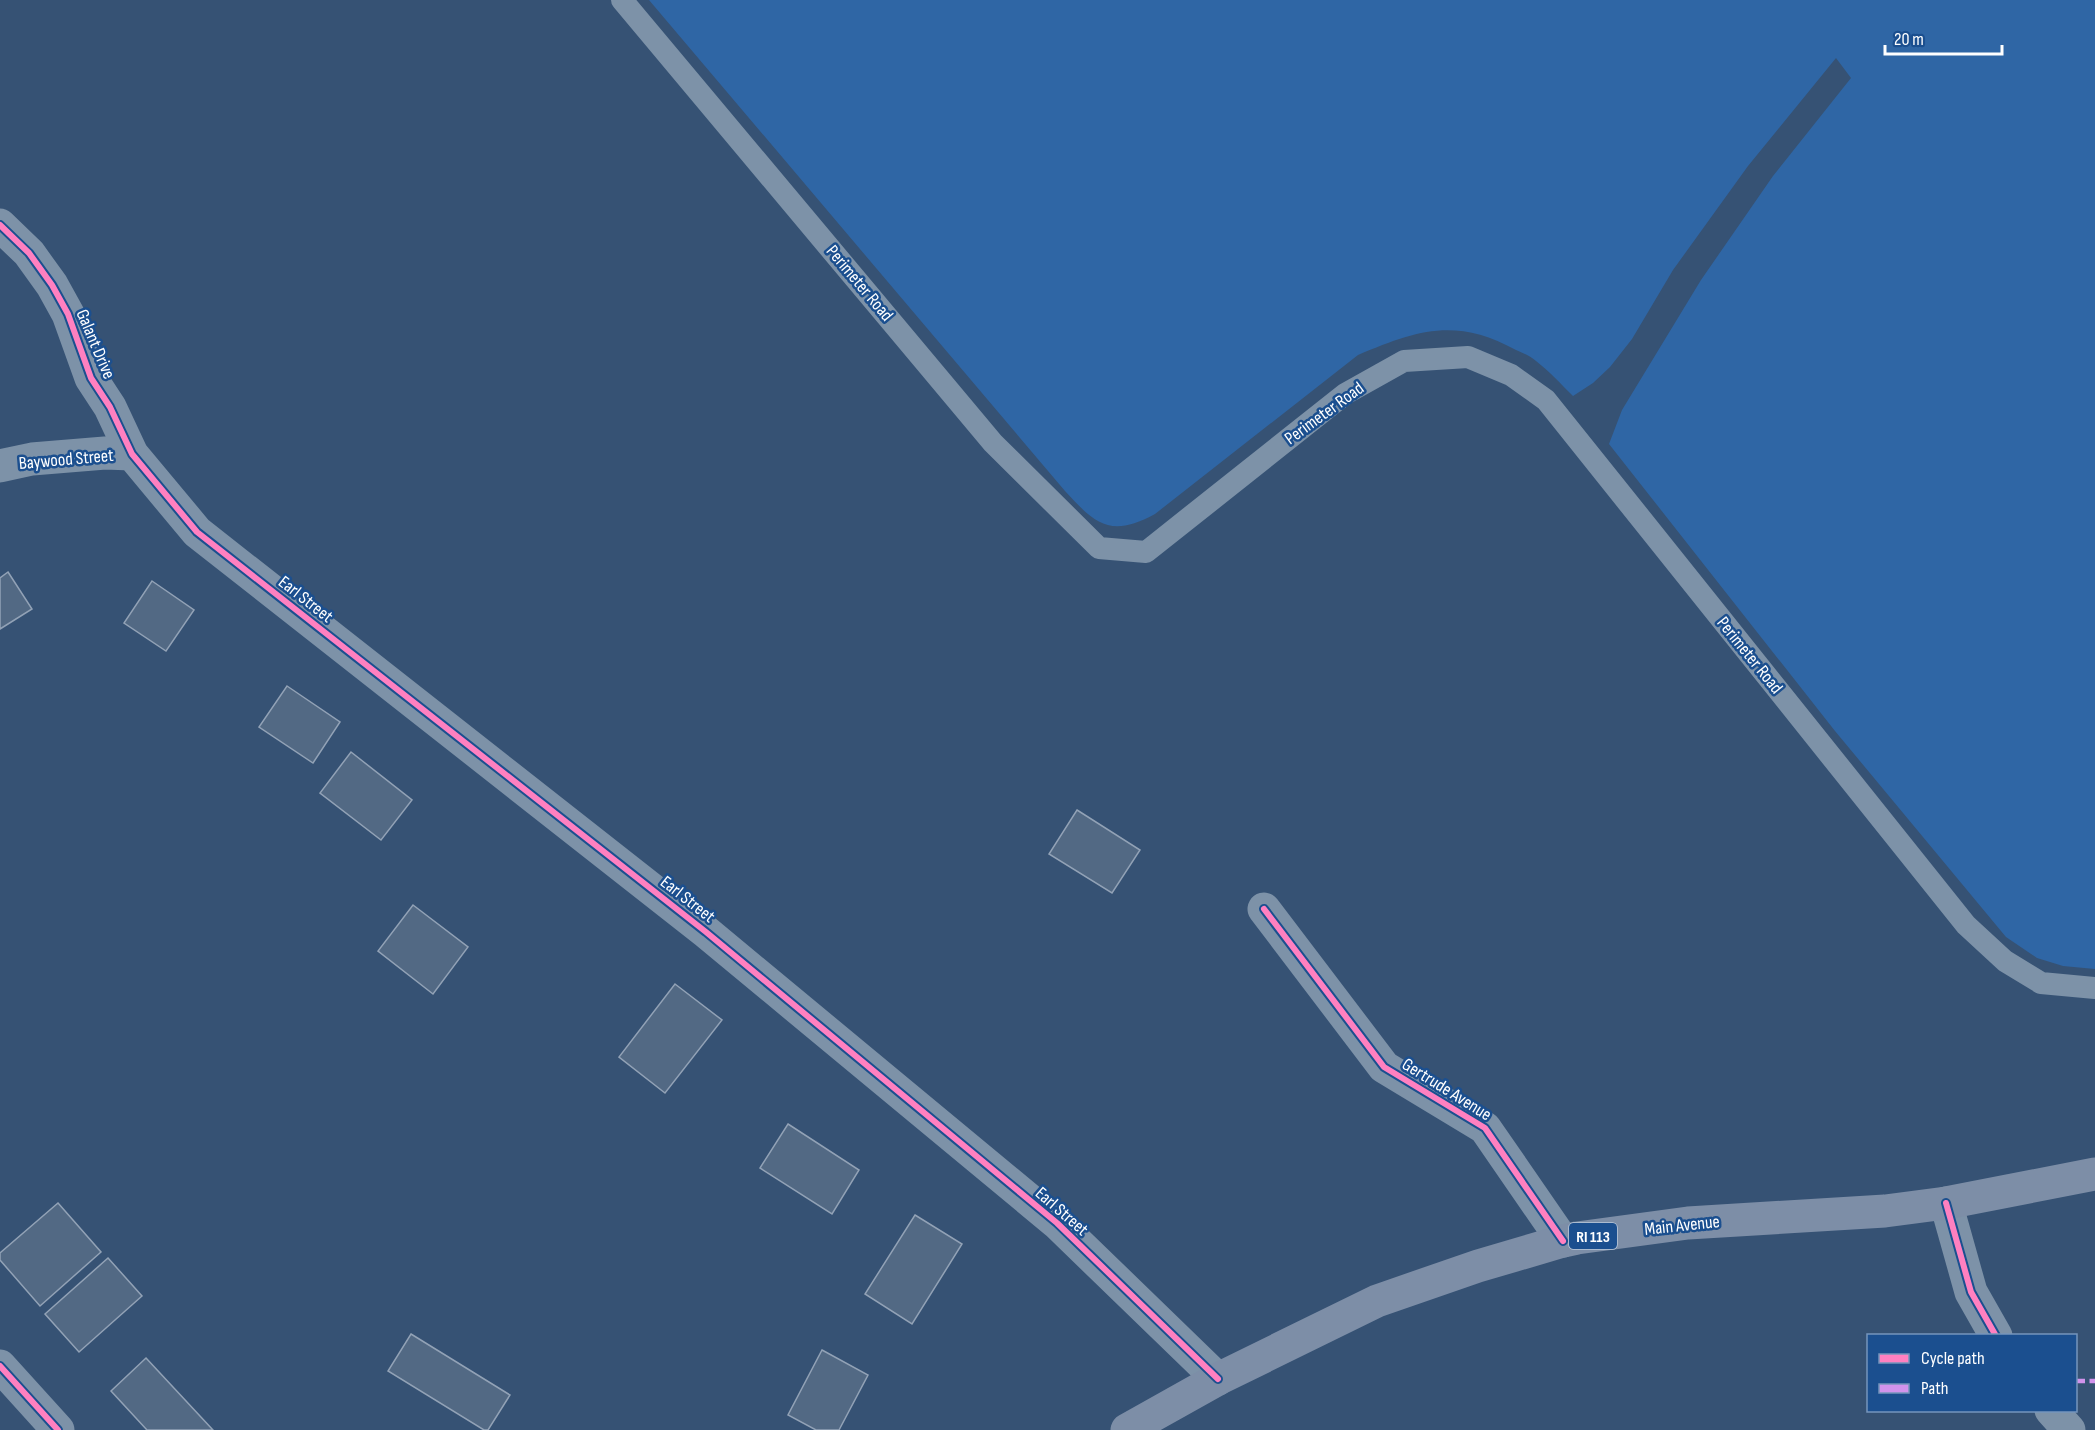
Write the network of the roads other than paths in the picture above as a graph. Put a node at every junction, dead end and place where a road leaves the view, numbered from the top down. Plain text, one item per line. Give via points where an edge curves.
1 (622, 0) edge
2 (0, 225) edge
3 (132, 454) junction
4 (0, 466) edge
5 (1264, 909) dead end
6 (2095, 988) edge
7 (2095, 1174) edge
8 (1946, 1203) junction
9 (1563, 1241) junction
10 (1994, 1334) edge
11 (0, 1366) edge
12 (1218, 1379) junction
13 (2053, 1412) edge
14 (58, 1430) edge
15 (1127, 1430) edge
16 (2069, 1430) edge

1 - 6 lane, Perimeter Road via 993,442 1099,548 1146,552 1345,394 1404,361 1468,357 1511,375 1546,400 1966,925 2005,961 2041,983
2 - 3 street, Galant Drive via 29,253 52,285 68,314 91,378
3 - 4 street, Baywood Street via 32,459
3 - 12 street, Earl Street via 197,532 705,932 1057,1223
5 - 9 street, Gertrude Avenue via 1384,1067 1485,1128
7 - 8 main road, Main Avenue / RI 113
8 - 9 main road, Main Avenue / RI 113 via 1885,1211 1688,1223
8 - 10 street via 1971,1292
9 - 12 main road, Main Avenue / RI 113 via 1377,1301
11 - 14 street
12 - 15 main road, Main Avenue / RI 113
13 - 16 street

